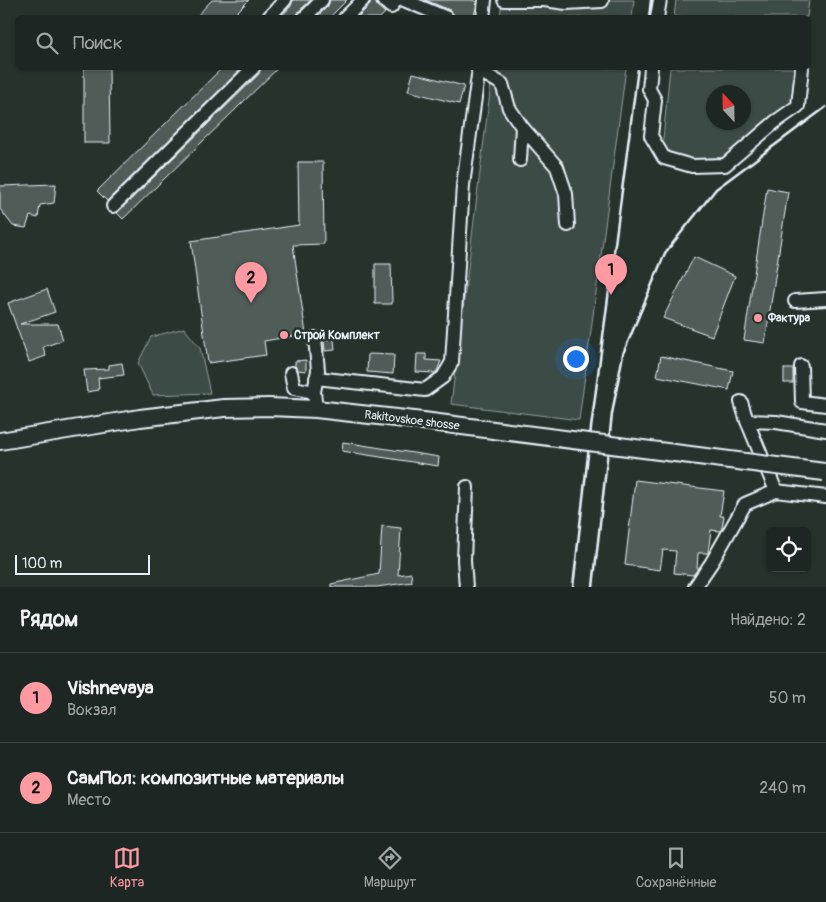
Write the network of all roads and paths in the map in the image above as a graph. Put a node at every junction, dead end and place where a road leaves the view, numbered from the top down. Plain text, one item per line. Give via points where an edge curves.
1 (286, 0) edge
2 (322, 0) edge
3 (363, 0) edge
4 (404, 0) edge
5 (484, 0) edge
6 (504, 0) edge
7 (660, 0) edge
8 (602, 1) edge
9 (272, 15) edge
10 (307, 15) edge
11 (348, 15) edge
12 (440, 15) edge
13 (483, 15) edge
14 (658, 15) edge
15 (251, 70) edge
16 (478, 70) edge
17 (480, 70) edge
18 (651, 70) edge
19 (802, 70) edge
20 (522, 127) junction
21 (520, 160) dead end
22 (113, 206) dead end
23 (568, 224) dead end
24 (826, 299) edge
25 (795, 301) dead end
26 (316, 338) dead end
27 (801, 366) dead end
28 (291, 374) dead end
29 (316, 378) junction
30 (314, 392) junction
31 (742, 402) dead end
32 (826, 405) edge
33 (316, 409) junction
34 (747, 421) junction
35 (826, 430) edge
36 (0, 440) edge
37 (825, 472) edge
38 (467, 487) dead end
39 (776, 491) junction
40 (826, 498) edge
41 (466, 587) edge
42 (695, 587) edge

1 - 9 street
2 - 10 street
3 - 11 street
4 - 12 street
5 - 13 street
6 - 8 street
7 - 14 street
15 - 22 street
16 - 29 street via 463,185 452,362 443,377 426,390
17 - 20 street via 502,84 510,108
18 - 19 street via 649,89 655,100 651,136 664,158 692,166 725,165 798,106
20 - 21 street
20 - 23 street via 558,167 566,194
24 - 25 street
26 - 29 street
27 - 32 street via 802,402
28 - 30 street via 294,388
29 - 30 street
30 - 33 street
31 - 34 street
33 - 36 main road, Rakitovskoe shosse via 224,408
33 - 37 main road, Rakitovskoe shosse, bridge
34 - 35 street
34 - 39 street
38 - 41 street
39 - 40 street
39 - 42 street via 745,504

